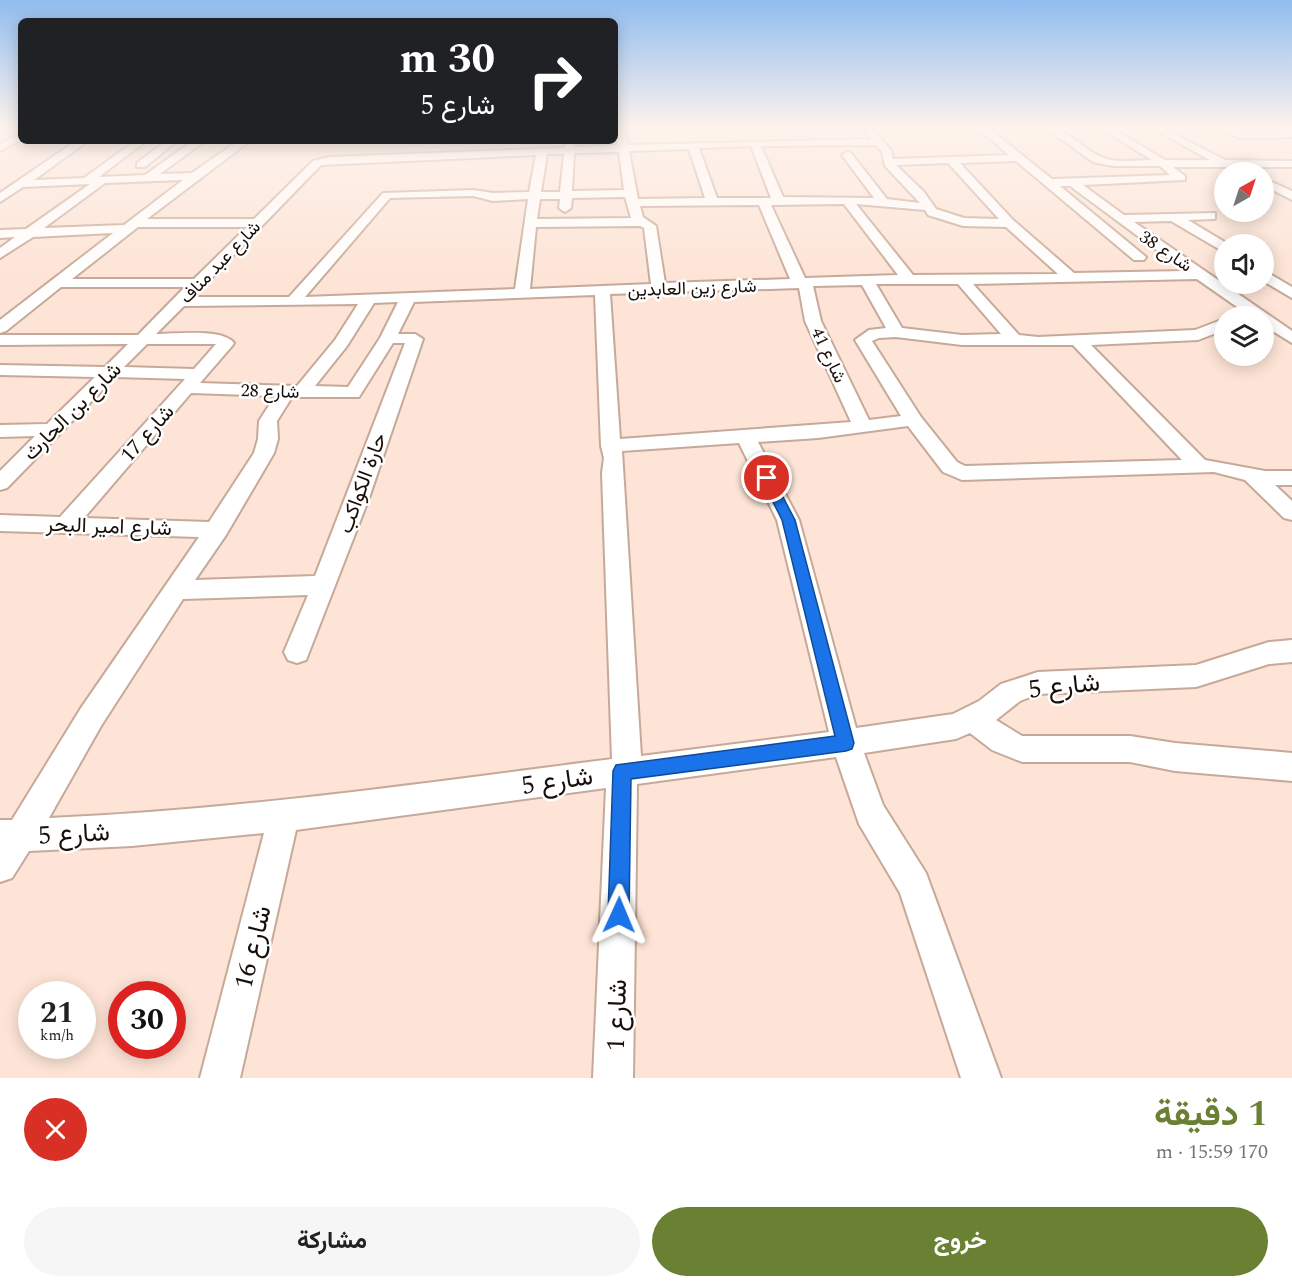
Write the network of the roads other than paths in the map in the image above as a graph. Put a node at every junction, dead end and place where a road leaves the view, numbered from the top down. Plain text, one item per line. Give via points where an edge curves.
1 (31, 177) edge
2 (92, 177) edge
3 (164, 177) edge
4 (193, 177) edge
5 (302, 177) edge
6 (537, 177) edge
7 (568, 177) edge
8 (628, 177) edge
9 (704, 177) edge
10 (772, 177) edge
11 (864, 177) edge
12 (904, 177) edge
13 (967, 177) edge
14 (1040, 177) edge
15 (1180, 177) edge
16 (148, 178) joint
17 (123, 179) joint
18 (88, 180) junction
19 (103, 180) junction
20 (1072, 182) junction
21 (1047, 183) junction
22 (21, 184) junction
23 (1274, 187) edge
24 (567, 195) junction
25 (534, 196) junction
26 (1292, 196) edge
27 (0, 198) edge
28 (631, 198) junction
29 (763, 200) junction
30 (778, 200) junction
31 (848, 200) junction
32 (712, 201) junction
33 (882, 201) junction
34 (928, 207) junction
35 (1211, 216) dead end
36 (1173, 217) junction
37 (1120, 219) junction
38 (564, 222) junction
39 (640, 222) junction
40 (257, 223) junction
41 (530, 223) junction
42 (1008, 223) junction
43 (131, 226) junction
44 (30, 232) junction
45 (0, 234) edge
46 (1214, 242) edge
47 (0, 254) edge
48 (1139, 257) dead end
49 (1203, 275) junction
50 (1071, 278) junction
51 (909, 279) junction
52 (867, 280) junction
53 (962, 280) junction
54 (1274, 282) edge
55 (58, 283) junction
56 (802, 283) junction
57 (199, 284) junction
58 (658, 289) junction
59 (602, 291) junction
60 (522, 294) junction
61 (1292, 294) edge
62 (408, 298) junction
63 (369, 299) junction
64 (182, 301) junction
65 (293, 302) junction
66 (1245, 306) edge
67 (0, 313) edge
68 (19, 313) junction
69 (1274, 326) edge
70 (0, 328) edge
71 (1214, 328) edge
72 (896, 332) junction
73 (388, 338) junction
74 (1292, 338) edge
75 (144, 339) junction
76 (1014, 339) junction
77 (0, 340) edge
78 (1077, 340) junction
79 (0, 370) edge
80 (111, 372) junction
81 (193, 381) junction
82 (293, 392) junction
83 (913, 420) junction
84 (862, 425) junction
85 (53, 430) junction
86 (0, 431) edge
87 (746, 436) junction
88 (611, 446) junction
89 (1200, 467) junction
90 (1253, 476) junction
91 (1292, 478) edge
92 (0, 483) edge
93 (1292, 513) edge
94 (0, 523) edge
95 (66, 525) junction
96 (218, 530) junction
97 (323, 585) junction
98 (177, 590) junction
99 (1292, 651) edge
100 (297, 652) dead end
101 (975, 718) junction
102 (846, 743) junction
103 (1292, 767) edge
104 (625, 771) junction
105 (284, 816) junction
106 (11, 836) edge
107 (0, 866) edge
108 (220, 1078) edge
109 (613, 1078) edge
110 (981, 1078) edge

1 - 22 street
2 - 18 street
3 - 16 street
4 - 43 street
5 - 40 street, شارع عبد مناف
6 - 25 street
7 - 24 street
8 - 28 street
9 - 32 street
10 - 30 street
11 - 33 street
12 - 34 street
13 - 42 street
14 - 21 street
15 - 20 street
16 - 17 street
17 - 19 street
18 - 19 street
18 - 22 street
19 - 44 street
20 - 21 street
20 - 37 street, شارع 38
21 - 48 street
22 - 27 street
23 - 26 street
24 - 25 street
24 - 28 street
24 - 38 street
25 - 41 street
25 - 65 street via 387,195
28 - 32 street
28 - 39 street
29 - 30 street
29 - 32 street
29 - 56 street, شارع 41
30 - 31 street
31 - 33 street
31 - 51 street
33 - 34 street
34 - 42 street via 932,212 963,222
35 - 36 street
36 - 37 street
36 - 46 street
37 - 49 street, شارع 38
38 - 39 street
38 - 41 street
39 - 58 street via 650,226
40 - 43 street
40 - 57 street, شارع عبد مناف
41 - 60 street
42 - 50 street
43 - 44 street
43 - 55 street
44 - 45 street
44 - 47 street
49 - 50 street, شارع زين العابدين
49 - 66 street, شارع 38
50 - 53 street, شارع زين العابدين
51 - 52 street, شارع زين العابدين
51 - 53 street, شارع زين العابدين
52 - 56 street, شارع زين العابدين
52 - 72 street
53 - 76 street
54 - 61 street
55 - 57 street
55 - 68 street
56 - 58 street, شارع زين العابدين
56 - 84 street, شارع 41 via 813,321
57 - 64 street, شارع عبد مناف
58 - 59 street, شارع زين العابدين
59 - 60 street, شارع زين العابدين
59 - 88 street, شارع 1
60 - 62 street, شارع زين العابدين
62 - 63 street, شارع زين العابدين
62 - 73 street
63 - 65 street, شارع زين العابدين
63 - 82 street via 341,343
64 - 65 street, شارع زين العابدين
64 - 75 street, شارع عبد مناف
67 - 68 street
68 - 70 street
69 - 74 street, شارع 38
71 - 78 street via 1198,335
72 - 76 street via 962,340
72 - 83 street via 875,333 863,340
73 - 82 street, شارع 28 via 353,393
73 - 97 street, حارة الكواكب via 415,339
75 - 77 street
75 - 80 street, شارع بن الحارث
75 - 81 street, شارع 17 via 225,341 225,346
76 - 78 street
78 - 89 street
79 - 80 street, شارع 28
80 - 81 street, شارع 28
80 - 85 street, شارع بن الحارث
81 - 82 street, شارع 28
81 - 95 street, شارع 17
82 - 96 street via 268,421 264,453
83 - 84 street
83 - 89 street via 950,467 962,473
84 - 87 street
85 - 86 street
85 - 92 street, شارع بن الحارث
87 - 88 street
87 - 102 street via 788,520
88 - 104 street, شارع 1
89 - 90 street via 1229,468
90 - 91 street
90 - 93 street
94 - 95 street, شارع امير البحر
95 - 96 street, شارع امير البحر
96 - 98 street
97 - 98 street
97 - 100 street, حارة الكواكب
98 - 106 street
99 - 101 street, شارع 5 via 1269,653 1196,676 1038,683 1011,692
101 - 102 street, شارع 5 via 956,726
101 - 103 street via 987,733 1022,749 1130,749
102 - 104 street, شارع 5
102 - 110 street via 870,813 914,885
104 - 105 street, شارع 5
104 - 109 street, شارع 1
105 - 106 street, شارع 5
105 - 108 street, شارع 16
106 - 107 street

